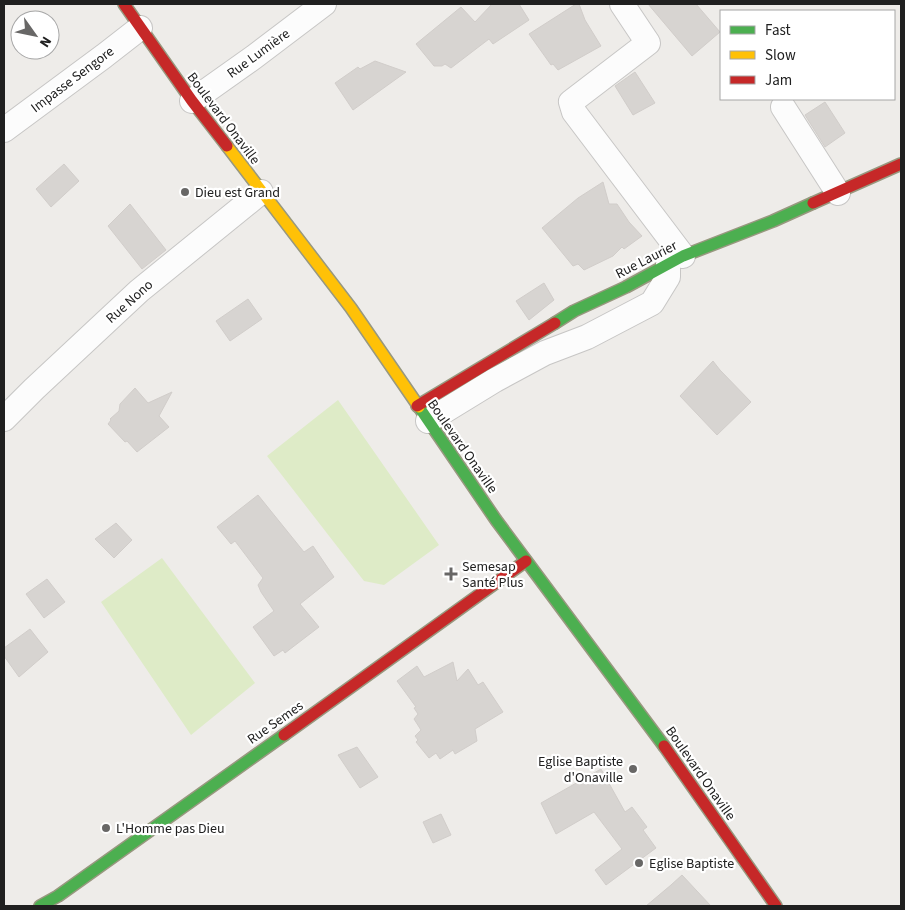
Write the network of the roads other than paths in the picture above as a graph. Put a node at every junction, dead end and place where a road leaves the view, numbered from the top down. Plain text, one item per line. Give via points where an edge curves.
1 (124, 4) edge
2 (324, 4) edge
3 (622, 4) edge
4 (140, 28) junction
5 (192, 101) junction
6 (783, 107) dead end
7 (4, 130) edge
8 (901, 164) edge
9 (261, 192) junction
10 (838, 193) junction
11 (675, 261) junction
12 (422, 413) junction
13 (4, 418) edge
14 (526, 561) junction
15 (40, 906) edge
16 (776, 906) edge

1 - 4 street, Boulevard Onaville
2 - 5 street, Rue Lumière
3 - 11 street via 648,43 571,102 574,112
4 - 5 street, Boulevard Onaville
4 - 7 street, Impasse Sengore
5 - 9 street, Boulevard Onaville
6 - 10 street
8 - 10 street, Rue Laurier
9 - 12 street, Boulevard Onaville via 351,308
9 - 13 street, Rue Nono via 139,290
10 - 11 street, Rue Laurier
11 - 12 street via 652,303 587,337 545,353
12 - 14 street, Boulevard Onaville
14 - 15 street, Rue Semes
14 - 16 street, Boulevard Onaville via 681,768

